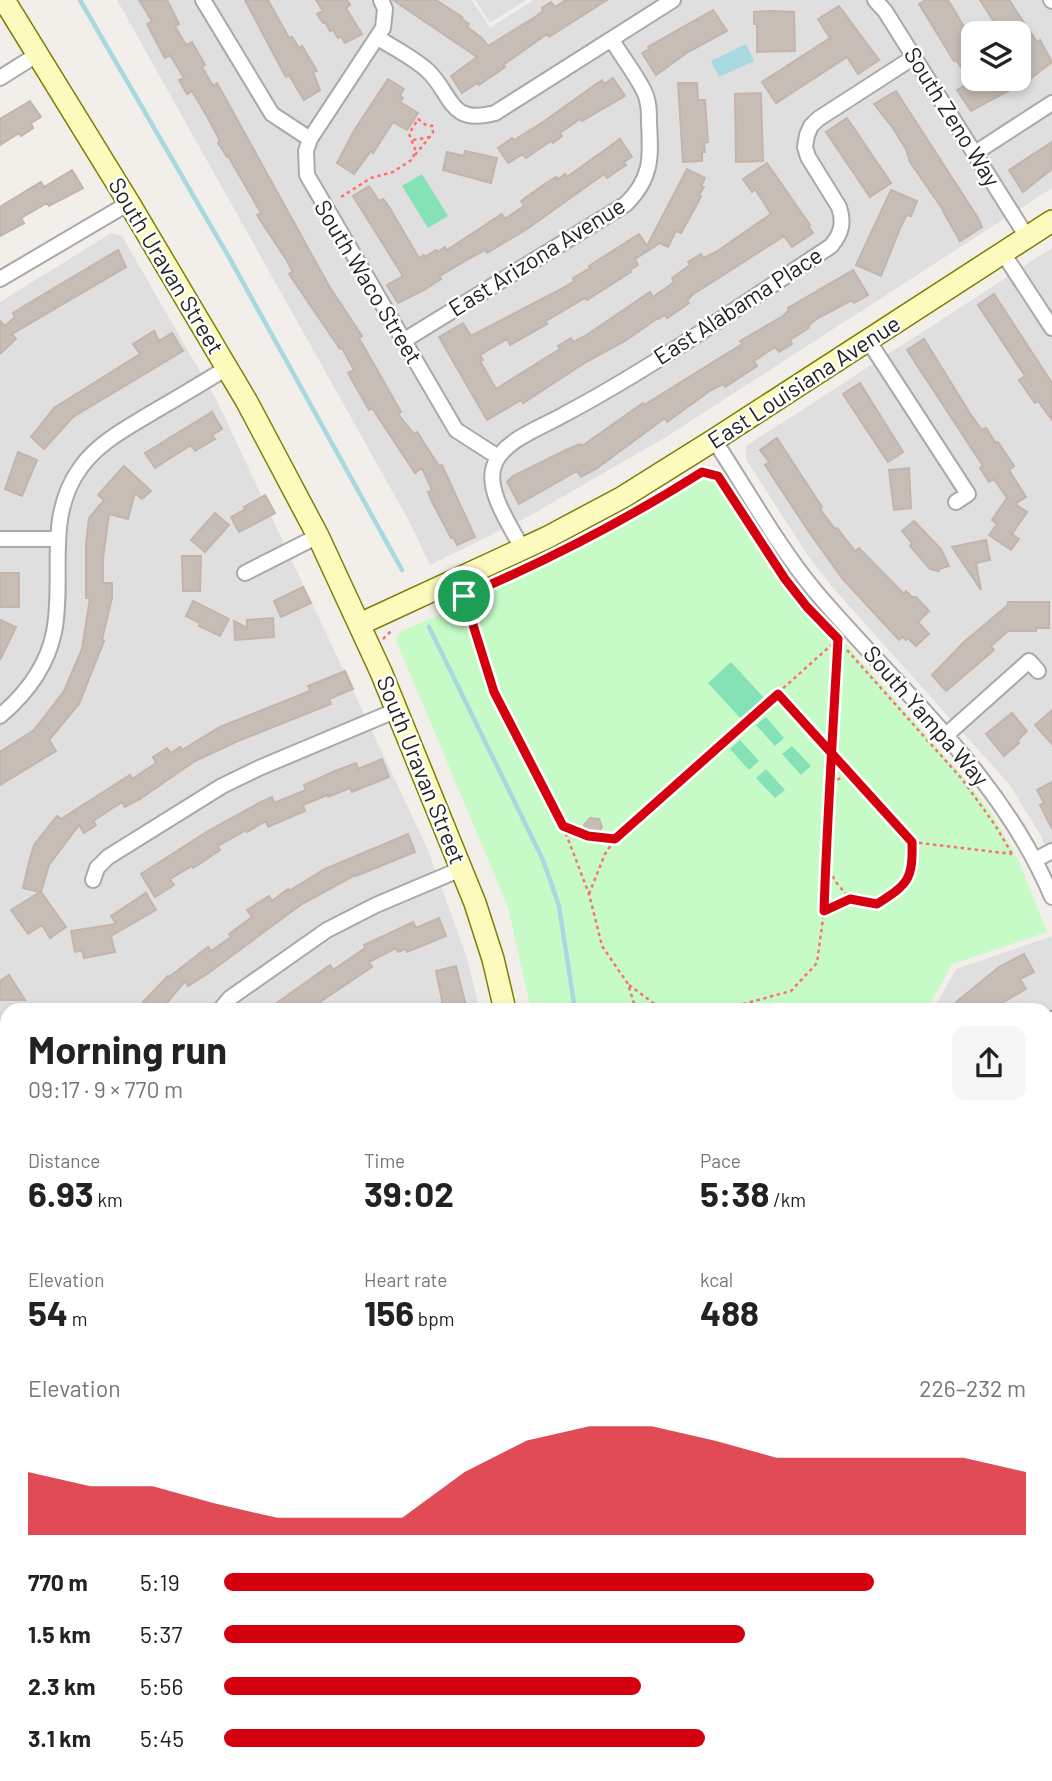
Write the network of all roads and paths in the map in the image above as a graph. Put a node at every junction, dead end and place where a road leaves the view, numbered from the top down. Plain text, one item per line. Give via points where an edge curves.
1 (4, 0) edge
2 (203, 0) edge
3 (381, 0) edge
4 (673, 0) edge
5 (875, 0) edge
6 (377, 38) junction
7 (612, 40) junction
8 (38, 54) junction
9 (914, 57) junction
10 (0, 78) edge
11 (1052, 103) edge
12 (431, 137) junction
13 (310, 139) junction
14 (413, 140) junction
15 (975, 153) junction
16 (415, 155) junction
17 (341, 197) dead end
18 (129, 203) junction
19 (1052, 220) edge
20 (1027, 237) junction
21 (1003, 253) junction
22 (0, 279) edge
23 (1052, 328) edge
24 (868, 340) junction
25 (403, 341) junction
26 (226, 368) junction
27 (714, 440) junction
28 (498, 457) junction
29 (956, 502) dead end
30 (743, 515) dead end
31 (318, 536) junction
32 (0, 539) edge
33 (57, 539) junction
34 (523, 550) junction
35 (770, 555) dead end
36 (245, 573) dead end
37 (360, 624) junction
38 (394, 627) dead end
39 (838, 639) junction
40 (370, 645) junction
41 (1038, 671) dead end
42 (778, 694) junction
43 (397, 710) junction
44 (0, 716) edge
45 (945, 736) junction
46 (832, 754) junction
47 (850, 774) junction
48 (830, 783) junction
49 (563, 826) junction
50 (615, 839) junction
51 (912, 842) junction
52 (1052, 851) edge
53 (1012, 853) junction
54 (1035, 860) junction
55 (826, 861) junction
56 (461, 869) junction
57 (93, 880) dead end
58 (590, 894) junction
59 (1052, 897) edge
60 (850, 899) junction
61 (824, 911) junction
62 (628, 984) junction
63 (226, 1003) edge
64 (503, 1003) edge
65 (634, 1003) edge
66 (653, 1003) edge
67 (747, 1003) edge

1 - 8 street, South Uravan Street
2 - 13 street via 272,114
3 - 6 street, South Waco Street via 384,21
4 - 7 street
5 - 9 street, South Zeno Way
6 - 7 street via 427,70 460,112 483,116 495,113
6 - 13 street, South Waco Street
7 - 25 street, East Arizona Avenue via 648,104 651,153 640,188 626,204
8 - 10 street
8 - 18 street, South Uravan Street
9 - 15 street, South Zeno Way
9 - 28 street, East Alabama Place via 818,119 807,135 808,157 842,215 839,237 831,246 612,388 516,441
11 - 15 street
12 - 14 path
12 - 14 path via 433,125 418,119 409,134
12 - 16 path
13 - 25 street, South Waco Street via 304,163 310,183
14 - 16 path
15 - 20 street, South Zeno Way
16 - 17 path via 393,172 371,178
18 - 22 street
18 - 26 street, South Uravan Street
19 - 20 street, East Louisiana Avenue
20 - 21 street, East Louisiana Avenue
21 - 23 street
21 - 24 street, East Louisiana Avenue
24 - 27 street, East Louisiana Avenue
24 - 29 street via 968,494
25 - 28 street, South Waco Street via 457,430
26 - 31 street, South Uravan Street
26 - 33 street via 93,452 66,492
27 - 34 street, East Louisiana Avenue via 623,497
27 - 45 street, South Yampa Way via 814,589
28 - 34 street via 491,481 494,494
30 - 49 path via 718,476 702,472 576,544 464,596 494,692
31 - 36 street
31 - 37 street, South Uravan Street
32 - 33 street
33 - 44 street via 56,611 47,654 29,687
34 - 37 street, East Louisiana Avenue
35 - 39 path via 807,607
37 - 40 street, South Uravan Street
38 - 40 path via 387,637
39 - 42 path
39 - 46 path
39 - 53 path via 962,779
40 - 43 street, South Uravan Street
41 - 45 street via 1029,661
42 - 46 path
42 - 50 path
43 - 56 street, South Uravan Street
43 - 57 street via 222,786 108,857
45 - 54 street, South Yampa Way via 1000,800
46 - 47 path
46 - 48 path
47 - 48 path
47 - 51 path
48 - 55 path
49 - 50 path via 588,836
49 - 58 path
50 - 58 path
51 - 53 path
51 - 60 path via 913,866 903,887 877,904
52 - 54 street
53 - 54 path
54 - 59 street, South Yampa Way
55 - 60 path
55 - 61 path
56 - 63 street via 327,930
56 - 64 street, South Uravan Street
58 - 62 path via 602,946
60 - 61 path
61 - 67 path via 817,963 791,991
62 - 65 path
62 - 66 path

